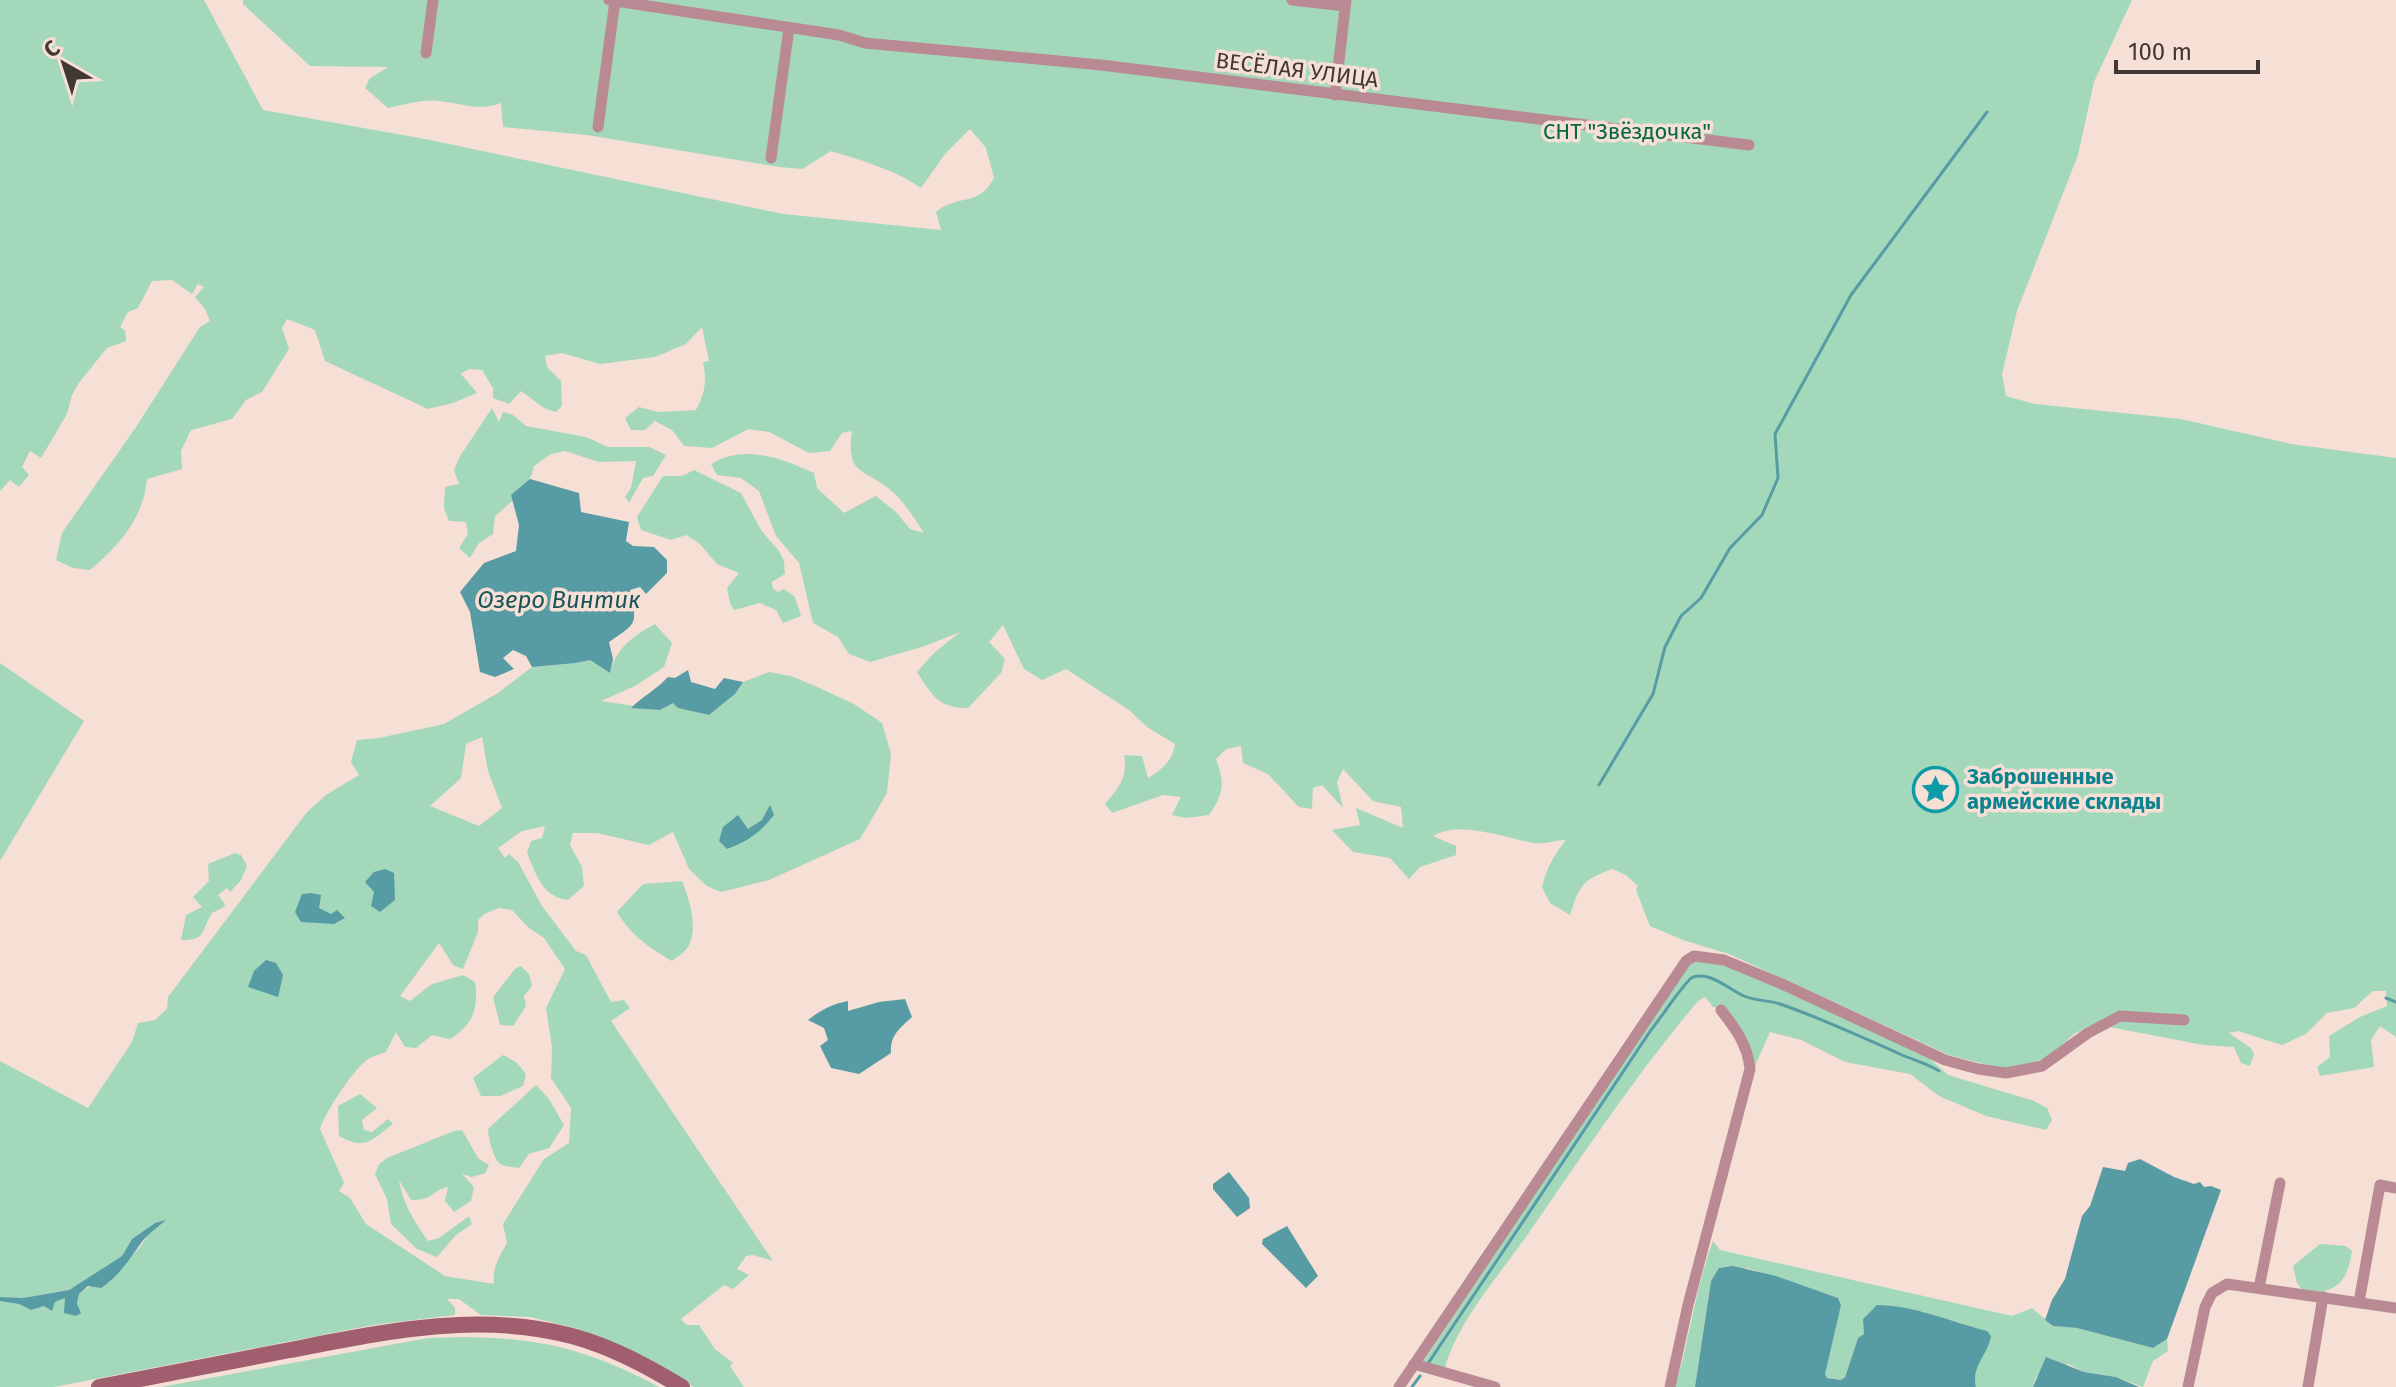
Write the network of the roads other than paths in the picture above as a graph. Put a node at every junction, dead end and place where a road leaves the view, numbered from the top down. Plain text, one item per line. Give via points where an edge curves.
1 (433, 0) edge
2 (609, 0) edge
3 (1292, 0) edge
4 (615, 1) edge
5 (1346, 3) edge
6 (789, 28) junction
7 (426, 53) dead end
8 (1335, 95) junction
9 (598, 127) dead end
10 (1749, 145) dead end
11 (771, 158) dead end
12 (1721, 1010) dead end
13 (2184, 1020) dead end
14 (2280, 1183) dead end
15 (2396, 1188) edge
16 (2259, 1288) junction
17 (2323, 1297) junction
18 (2359, 1302) junction
19 (2396, 1308) edge
20 (1414, 1364) junction
21 (99, 1387) edge
22 (682, 1387) edge
23 (1399, 1387) edge
24 (1495, 1387) edge
25 (1670, 1387) edge
26 (2188, 1387) edge
27 (2308, 1387) edge

1 - 7 street
2 - 4 street, ВЕСЁЛАЯ УЛИЦА
3 - 5 street
4 - 6 street, ВЕСЁЛАЯ УЛИЦА
4 - 9 street
5 - 8 street
6 - 8 street, ВЕСЁЛАЯ УЛИЦА via 865,43 1101,65
6 - 11 street
8 - 10 street, ВЕСЁЛАЯ УЛИЦА
12 - 25 street via 1749,1055 1750,1069
13 - 20 street via 2120,1016 2042,1066 2006,1073 1945,1060 1724,960 1694,956
14 - 16 street
15 - 18 street via 2380,1185
16 - 17 street
16 - 26 street via 2227,1284 2212,1293
17 - 18 street
17 - 27 street
18 - 19 street
20 - 23 street
20 - 24 street
21 - 22 main road via 359,1337 473,1323 572,1336 634,1360

